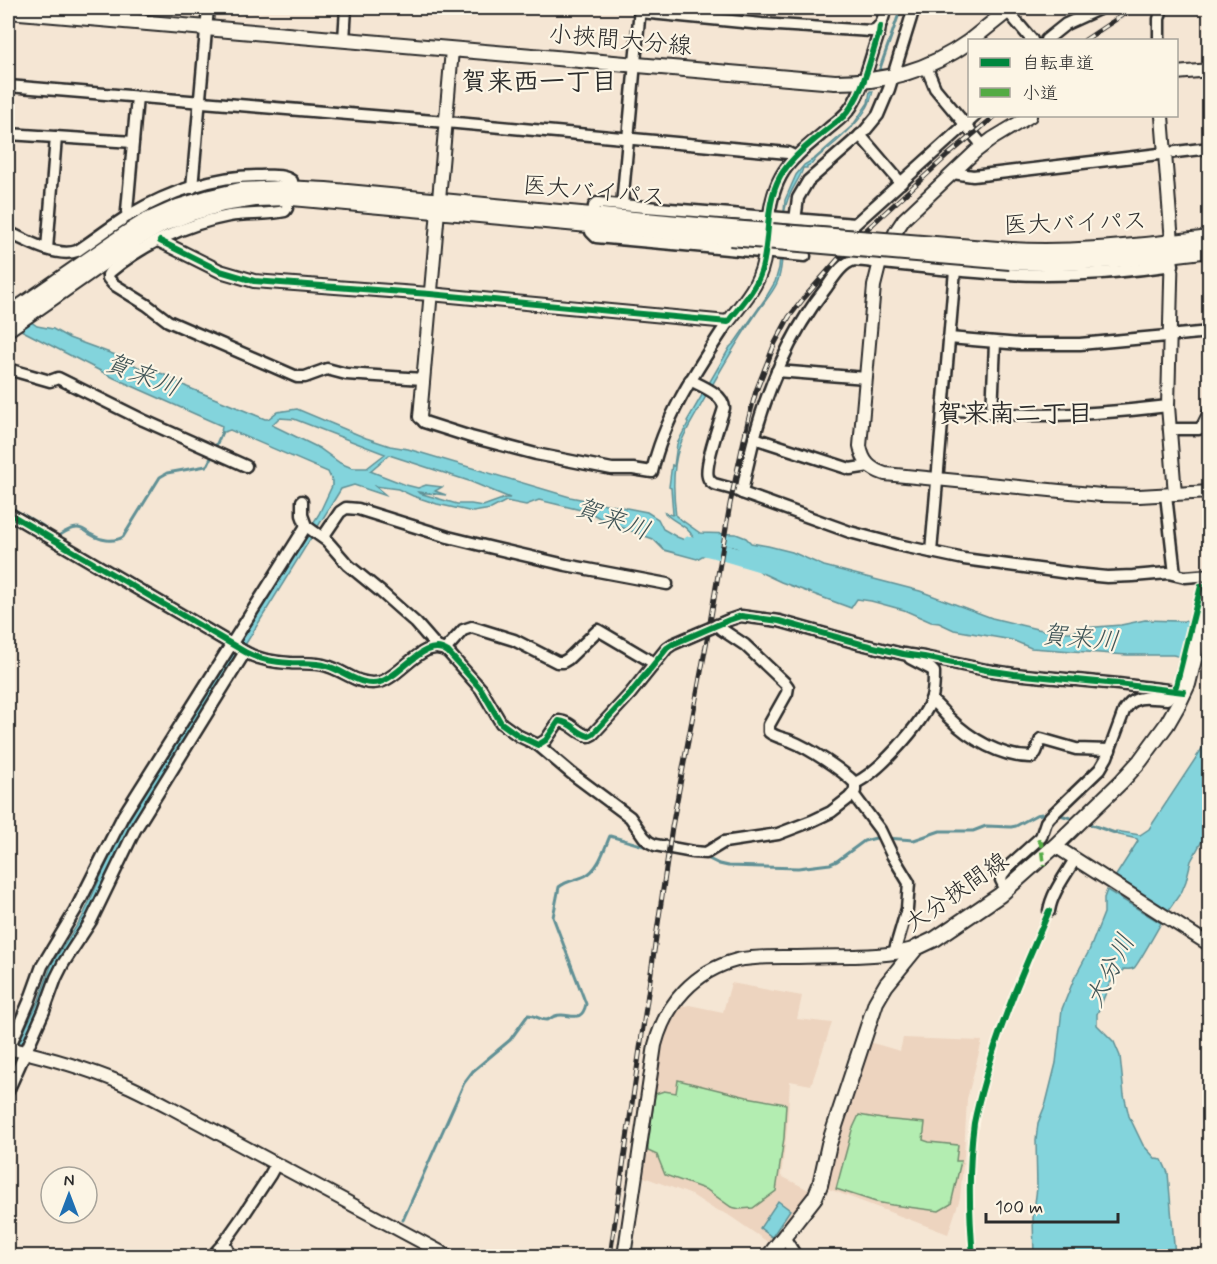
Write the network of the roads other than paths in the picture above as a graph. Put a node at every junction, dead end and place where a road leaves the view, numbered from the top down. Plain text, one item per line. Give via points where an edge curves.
1 (208, 8) edge
2 (346, 8) edge
3 (886, 8) edge
4 (914, 8) edge
5 (1008, 8) edge
6 (1101, 8) edge
7 (1162, 8) edge
8 (640, 10) edge
9 (8, 11) edge
10 (880, 27) junction
11 (206, 28) junction
12 (972, 39) edge
13 (1031, 39) edge
14 (1047, 39) edge
15 (1159, 39) edge
16 (344, 40) junction
17 (968, 42) edge
18 (452, 50) junction
19 (634, 65) junction
20 (926, 66) junction
21 (1209, 70) edge
22 (1178, 73) edge
23 (876, 80) junction
24 (8, 86) edge
25 (137, 97) junction
26 (199, 102) junction
27 (974, 117) edge
28 (1028, 117) edge
29 (1162, 117) edge
30 (446, 122) junction
31 (965, 124) junction
32 (8, 134) edge
33 (860, 135) junction
34 (56, 137) junction
35 (628, 139) junction
36 (133, 142) junction
37 (983, 146) junction
38 (1209, 148) edge
39 (1165, 154) junction
40 (796, 157) junction
41 (953, 173) junction
42 (901, 183) junction
43 (192, 188) junction
44 (285, 195) junction
45 (622, 205) junction
46 (438, 206) junction
47 (128, 216) junction
48 (769, 218) junction
49 (592, 220) junction
50 (795, 220) junction
51 (8, 232) edge
52 (1209, 238) edge
53 (160, 241) junction
54 (46, 249) junction
55 (1209, 250) edge
56 (765, 254) junction
57 (1173, 254) junction
58 (805, 256) dead end
59 (880, 262) junction
60 (955, 270) junction
61 (430, 294) junction
62 (8, 315) edge
63 (728, 322) junction
64 (8, 329) edge
65 (1209, 332) edge
66 (1171, 335) junction
67 (949, 338) junction
68 (995, 343) junction
69 (8, 369) edge
70 (777, 371) junction
71 (866, 378) junction
72 (423, 379) junction
73 (690, 380) junction
74 (1168, 406) junction
75 (943, 409) junction
76 (1209, 411) edge
77 (992, 412) junction
78 (420, 417) joint
79 (1169, 429) junction
80 (754, 438) junction
81 (246, 466) dead end
82 (868, 466) junction
83 (937, 480) junction
84 (1209, 492) edge
85 (742, 493) junction
86 (1171, 494) junction
87 (302, 501) dead end
88 (8, 513) edge
89 (306, 526) junction
90 (323, 537) junction
91 (931, 552) junction
92 (1175, 574) junction
93 (1209, 575) edge
94 (667, 584) dead end
95 (1209, 594) edge
96 (717, 625) junction
97 (230, 644) junction
98 (441, 648) junction
99 (245, 652) junction
100 (903, 654) junction
101 (654, 663) junction
102 (1182, 689) junction
103 (931, 700) junction
104 (538, 745) junction
105 (1110, 750) junction
106 (854, 789) junction
107 (1055, 846) junction
108 (1077, 861) junction
109 (1006, 890) junction
110 (1049, 911) dead end
111 (1209, 945) edge
112 (916, 948) junction
113 (894, 953) junction
114 (16, 1050) edge
115 (8, 1090) edge
116 (276, 1164) junction
117 (784, 1237) junction
118 (224, 1243) junction
119 (212, 1257) edge
120 (231, 1257) edge
121 (448, 1257) edge
122 (624, 1257) edge
123 (770, 1257) edge
124 (796, 1257) edge

1 - 11 street
2 - 16 street
3 - 10 street
4 - 23 street
5 - 12 main road, 小挾間大分線
5 - 13 street
6 - 14 street via 1066,24
7 - 15 street
8 - 10 street via 872,32
8 - 19 street
9 - 11 main road, 小挾間大分線
10 - 23 street
11 - 16 main road, 小挾間大分線
11 - 26 street
16 - 18 main road, 小挾間大分線
17 - 20 main road, 小挾間大分線
18 - 19 main road, 小挾間大分線
18 - 30 street
19 - 23 main road, 小挾間大分線 via 835,82
19 - 35 street
20 - 23 main road, 小挾間大分線
20 - 31 street via 935,88
21 - 22 street
23 - 33 street via 878,115
23 - 40 street via 856,98 848,112
24 - 25 street
25 - 26 street
25 - 36 street
26 - 30 street
26 - 43 street
27 - 31 street
28 - 37 street
29 - 39 street
30 - 35 street
30 - 46 street
31 - 37 street
31 - 42 street
32 - 34 street
33 - 42 street
33 - 50 street via 808,181 798,198
34 - 36 street
34 - 54 street
35 - 40 street via 788,153
35 - 45 street
36 - 47 street
37 - 41 street
38 - 39 street
39 - 41 street via 974,176
39 - 57 street
40 - 48 street via 779,179
41 - 59 street via 904,219
42 - 50 street via 855,224
43 - 44 street via 232,178 287,177 292,181
43 - 47 street
44 - 46 main road, 医大バイパス
44 - 53 street via 285,211 228,216
44 - 62 main road, 医大バイパス via 255,189 225,193 160,214
44 - 64 main road via 223,204 158,227
45 - 48 street
45 - 49 street via 595,204
46 - 49 main road, 医大バイパス
46 - 61 street
47 - 54 street via 77,251
48 - 50 street
48 - 56 street
49 - 56 street via 592,234 596,237
49 - 57 main road, 医大バイパス, bridge via 1074,262
51 - 54 street
52 - 57 main road, 医大バイパス
53 - 61 street via 220,271 254,281
53 - 72 street via 133,255 108,278 168,321 297,377 327,369 346,374
55 - 57 main road, 医大バイパス
56 - 58 street
56 - 63 street via 756,283
57 - 60 street via 1106,273
57 - 66 street
59 - 60 street
59 - 70 street via 854,260 843,266 822,292
59 - 71 street via 874,286
60 - 67 street
61 - 63 street
61 - 72 street
63 - 73 street
65 - 66 street
66 - 68 street via 1080,344
66 - 74 street
67 - 68 street
67 - 75 street
68 - 77 street
69 - 81 street via 50,381 58,378
70 - 71 street
70 - 80 street
71 - 82 street via 860,446
72 - 78 street
73 - 78 street via 666,428 652,472 612,469 536,454 471,437 424,422
73 - 85 street via 724,404 708,477 711,483
74 - 77 street via 1068,415
74 - 79 street
75 - 77 street
75 - 83 street
76 - 79 street via 1199,429
79 - 86 street
80 - 82 street via 850,469
80 - 85 street
82 - 83 street via 885,474
83 - 86 street via 1101,495
83 - 91 street
84 - 86 street
85 - 91 street via 849,532
86 - 92 street
87 - 89 street
88 - 97 street
89 - 90 street
89 - 97 street
90 - 94 street via 337,515 350,508 448,537
90 - 98 street via 348,565
91 - 92 street via 1076,574
92 - 93 street
95 - 102 main road, 大分挾間線
96 - 100 street via 741,616 779,621
96 - 101 street via 673,644
96 - 106 street via 745,645 788,687 769,732 813,752
97 - 99 street
97 - 114 street via 123,816 72,917 42,966
98 - 99 street via 427,649 389,678 375,682 359,681 321,664 267,661
98 - 101 street via 472,627 563,662 598,630
98 - 104 street via 481,689 501,723
99 - 114 street via 135,830 91,921 56,978 44,1011
100 - 102 street via 1014,675
100 - 103 street via 934,672
101 - 104 street via 593,734 584,735 567,722 559,722
102 - 105 street via 1167,699 1143,697 1130,703
102 - 107 main road, 大分挾間線 via 1167,724 1140,761
103 - 105 street via 973,738 1008,753 1033,757 1041,739 1076,749
103 - 106 street via 908,736
104 - 106 street via 630,817 649,842 686,851 706,853 724,842 783,833 823,816
105 - 109 street via 1100,769 1046,822 1041,837 1006,869 1001,880
106 - 113 street via 909,883 907,909
107 - 108 street
107 - 109 main road, 大分挾間線
108 - 110 street
108 - 111 street
109 - 112 main road, 大分挾間線
112 - 113 street
112 - 117 main road, 大分挾間線 via 879,995 829,1144 818,1191
113 - 122 street via 740,960 710,971 683,992 659,1031
114 - 115 street
114 - 116 street via 65,1062 120,1083
116 - 118 street
116 - 121 street
117 - 123 main road, 大分挾間線
117 - 124 street
118 - 119 street
118 - 120 street

